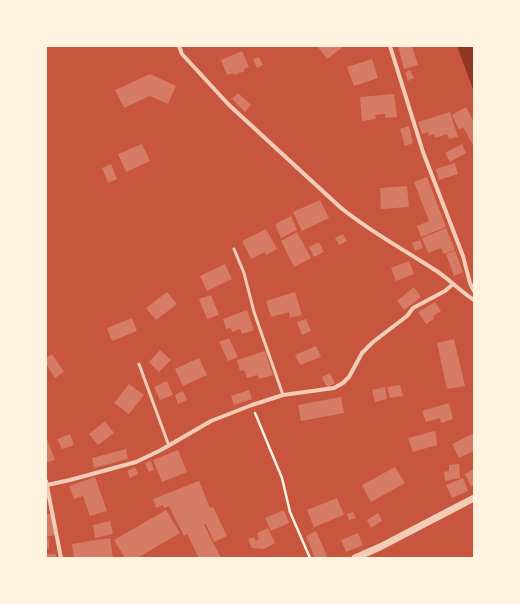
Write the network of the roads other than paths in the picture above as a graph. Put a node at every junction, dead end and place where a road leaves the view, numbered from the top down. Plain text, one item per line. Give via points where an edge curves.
1 (179, 46) edge
2 (390, 46) edge
3 (234, 249) dead end
4 (453, 284) junction
5 (474, 291) edge
6 (474, 300) edge
7 (139, 364) dead end
8 (283, 395) junction
9 (169, 446) junction
10 (47, 483) edge
11 (474, 498) edge
12 (61, 558) edge
13 (355, 558) edge

1 - 4 street via 182,54 229,105 340,207
2 - 5 street via 423,152
3 - 8 lane
4 - 6 street
4 - 8 street via 413,308 407,316 373,342 362,353 349,377 338,386
7 - 9 lane
8 - 9 street via 211,421
9 - 10 street via 136,462 70,480
10 - 12 street
11 - 13 street

